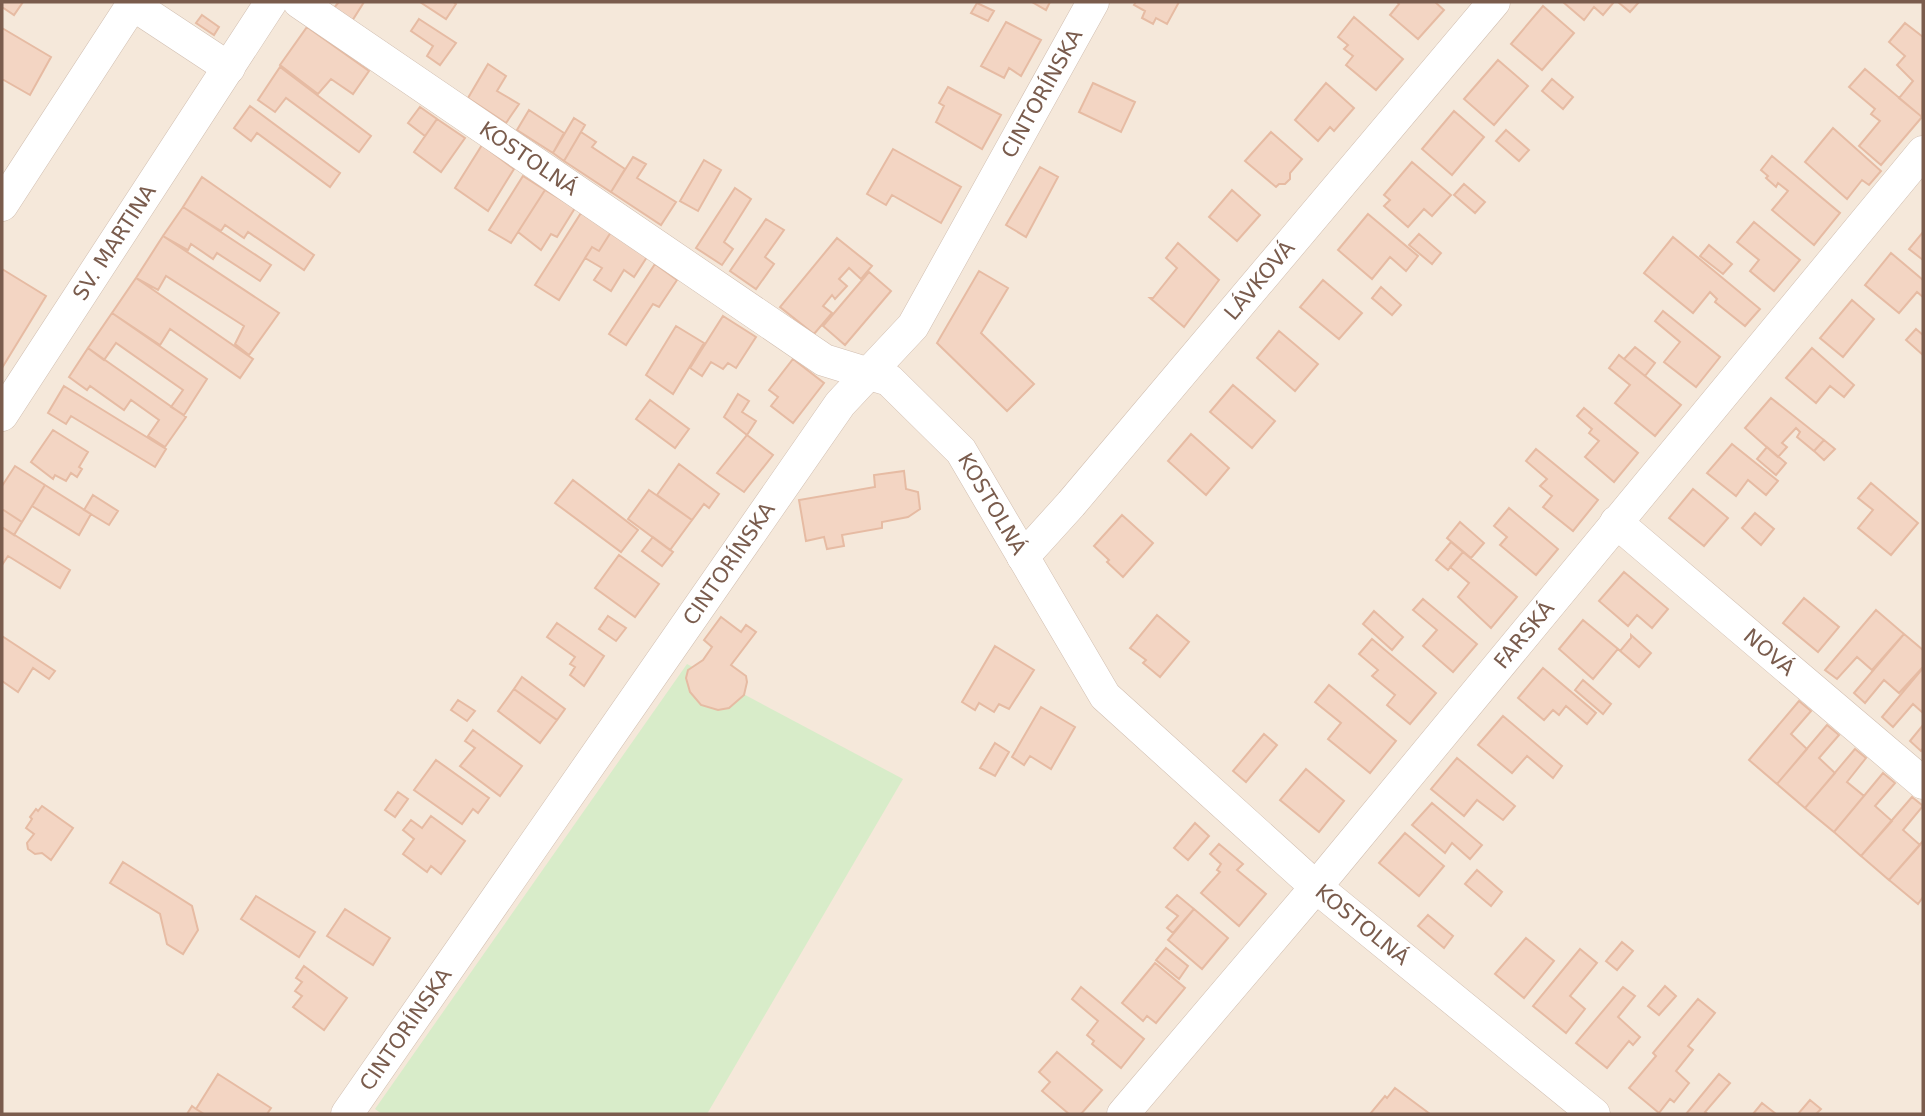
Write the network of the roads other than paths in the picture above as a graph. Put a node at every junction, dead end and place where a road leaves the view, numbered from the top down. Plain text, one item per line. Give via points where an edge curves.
1 (271, 2) edge
2 (299, 2) edge
3 (1093, 2) edge
4 (1494, 2) edge
5 (133, 3) edge
6 (229, 68) junction
7 (1923, 152) edge
8 (2, 205) edge
9 (867, 374) junction
10 (2, 415) edge
11 (1616, 522) junction
12 (1023, 557) junction
13 (1923, 783) edge
14 (1316, 887) junction
15 (348, 1114) edge
16 (1123, 1114) edge
17 (1594, 1114) edge

1 - 6 street, SV. MARTINA
2 - 9 street, KOSTOLNÁ via 824,360
3 - 9 street, CINTORÍNSKA via 913,326
4 - 12 street, LÁVKOVÁ
5 - 6 street
5 - 8 street
6 - 10 street, SV. MARTINA
7 - 11 street, FARSKÁ
9 - 12 street, KOSTOLNÁ via 889,380 961,451
9 - 15 street, CINTORÍNSKA via 840,404
11 - 13 street, NOVÁ
11 - 14 street, FARSKÁ
12 - 14 street, KOSTOLNÁ via 1105,696
14 - 16 street, FARSKÁ
14 - 17 street, KOSTOLNÁ

